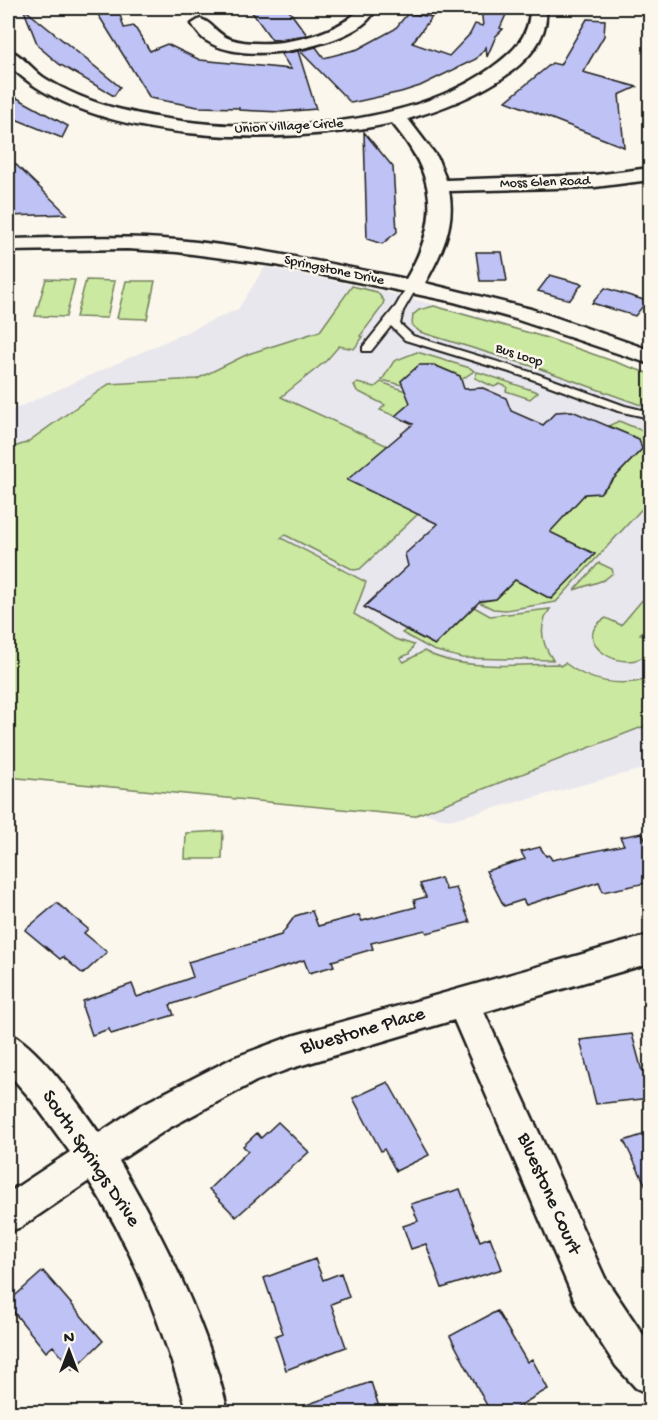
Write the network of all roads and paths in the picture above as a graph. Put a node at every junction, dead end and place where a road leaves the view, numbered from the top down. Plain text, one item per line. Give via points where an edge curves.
1 (369, 8) edge
2 (538, 8) edge
3 (200, 24) dead end
4 (8, 55) edge
5 (396, 116) junction
6 (651, 174) edge
7 (439, 186) junction
8 (8, 245) edge
9 (412, 287) junction
10 (398, 310) junction
11 (367, 349) dead end
12 (651, 357) edge
13 (651, 415) edge
14 (651, 949) edge
15 (464, 1004) junction
16 (8, 1049) edge
17 (94, 1157) junction
18 (8, 1214) edge
19 (651, 1374) edge
20 (208, 1413) edge

1 - 3 street via 348,28 293,45 228,43 213,38
2 - 5 street, Union Village Circle via 536,29 530,41 503,70 448,100
4 - 5 street, Union Village Circle via 33,78 81,102 172,125 281,131
5 - 7 street via 426,155
6 - 7 street, Moss Glen Road via 595,181
7 - 9 street via 440,229 431,255
8 - 9 street, Springstone Drive via 70,242 177,246 276,259
9 - 10 lane
9 - 12 street, Springstone Drive via 524,314
10 - 11 lane
10 - 13 lane, Bus Loop via 395,325 409,338 533,376 622,409
14 - 15 street, Bluestone Place
15 - 17 street, Bluestone Place via 245,1069 156,1116
15 - 19 street, Bluestone Court via 591,1292 630,1352
16 - 17 street, South Springs Drive
17 - 18 street, Bluestone Place
17 - 20 street, South Springs Drive via 122,1199 152,1257

